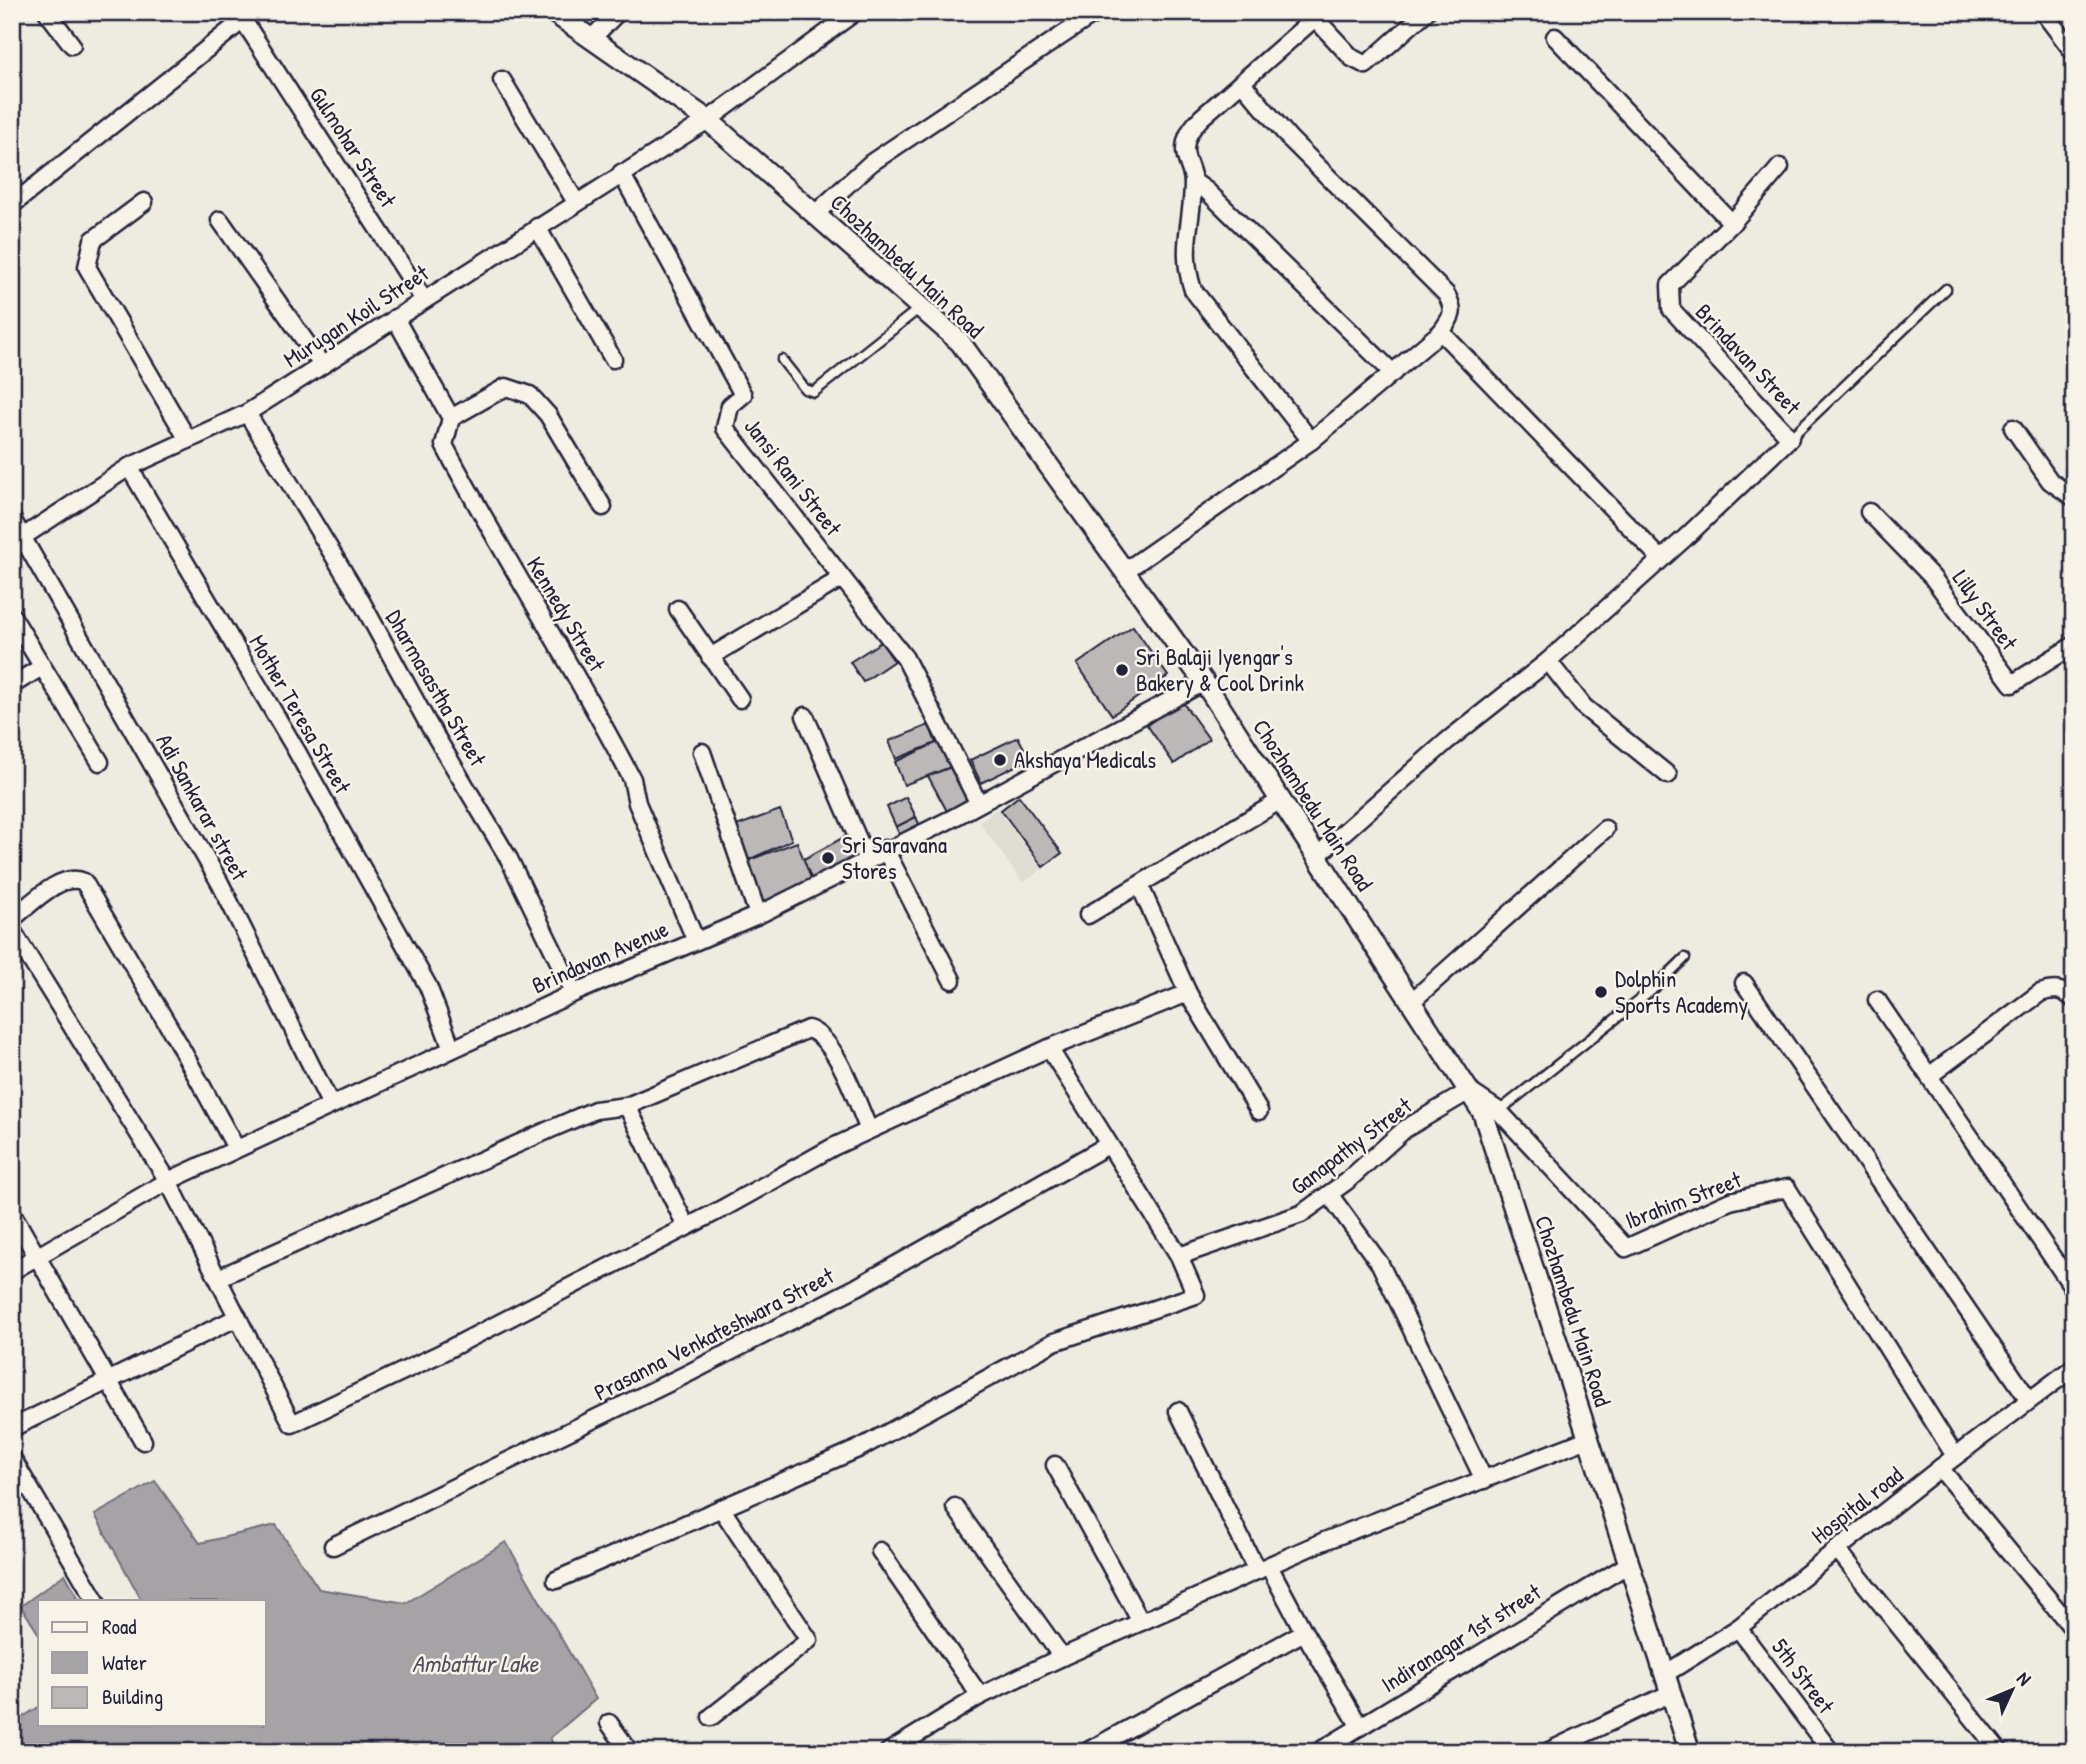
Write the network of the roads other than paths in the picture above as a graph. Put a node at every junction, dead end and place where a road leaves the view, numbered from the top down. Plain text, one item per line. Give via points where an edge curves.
1 (47, 12) edge
2 (553, 12) edge
3 (618, 12) edge
4 (855, 12) edge
5 (1097, 12) edge
6 (1426, 12) edge
7 (2043, 12) edge
8 (1314, 15) edge
9 (248, 16) edge
10 (1555, 37) dead end
11 (591, 39) junction
12 (72, 45) dead end
13 (2074, 53) edge
14 (502, 80) dead end
15 (1243, 84) junction
16 (708, 120) junction
17 (1780, 167) dead end
18 (621, 173) junction
19 (1193, 181) junction
20 (144, 202) dead end
21 (576, 202) junction
22 (12, 205) edge
23 (815, 214) junction
24 (220, 220) dead end
25 (1732, 223) junction
26 (537, 227) junction
27 (1946, 289) dead end
28 (424, 300) junction
29 (920, 307) junction
30 (395, 318) junction
31 (1441, 332) junction
32 (613, 359) dead end
33 (782, 360) dead end
34 (322, 365) junction
35 (1393, 373) junction
36 (247, 413) junction
37 (452, 418) junction
38 (2013, 428) dead end
39 (1790, 438) junction
40 (188, 440) junction
41 (1311, 441) junction
42 (129, 467) junction
43 (2074, 498) edge
44 (603, 507) dead end
45 (1869, 512) dead end
46 (12, 519) edge
47 (17, 541) edge
48 (1660, 558) junction
49 (1125, 571) junction
50 (842, 578) junction
51 (678, 609) dead end
52 (12, 616) edge
53 (2074, 645) edge
54 (710, 657) junction
55 (1548, 661) junction
56 (42, 667) junction
57 (1204, 682) junction
58 (12, 685) edge
59 (740, 699) dead end
60 (805, 716) dead end
61 (702, 752) dead end
62 (100, 762) dead end
63 (1668, 775) dead end
64 (1281, 800) junction
65 (978, 802) junction
66 (1605, 829) dead end
67 (885, 849) junction
68 (1317, 856) junction
69 (867, 860) junction
70 (1140, 886) junction
71 (758, 915) junction
72 (1088, 915) dead end
73 (12, 919) edge
74 (12, 930) edge
75 (696, 940) junction
76 (1685, 958) dead end
77 (952, 980) dead end
78 (1744, 983) dead end
79 (574, 992) junction
80 (1188, 993) junction
81 (1877, 1000) dead end
82 (2074, 1000) edge
83 (1411, 1002) junction
84 (1049, 1048) junction
85 (452, 1049) junction
86 (1929, 1076) junction
87 (1469, 1091) junction
88 (331, 1105) junction
89 (628, 1106) junction
90 (1259, 1111) dead end
91 (1499, 1111) junction
92 (869, 1130) junction
93 (1108, 1145) junction
94 (236, 1149) junction
95 (168, 1181) junction
96 (1329, 1194) junction
97 (12, 1213) edge
98 (686, 1226) junction
99 (1178, 1256) junction
100 (38, 1257) junction
101 (12, 1271) edge
102 (218, 1278) junction
103 (2074, 1289) edge
104 (238, 1317) junction
105 (2074, 1367) edge
106 (109, 1382) junction
107 (2029, 1400) junction
108 (1178, 1411) dead end
109 (12, 1428) edge
110 (1588, 1439) junction
111 (143, 1441) dead end
112 (1955, 1456) junction
113 (12, 1458) edge
114 (1055, 1465) dead end
115 (1940, 1468) junction
116 (1484, 1480) junction
117 (956, 1507) dead end
118 (721, 1508) junction
119 (333, 1546) dead end
120 (1837, 1549) junction
121 (880, 1551) dead end
122 (1629, 1564) junction
123 (1263, 1569) junction
124 (556, 1580) dead end
125 (95, 1600) edge
126 (1141, 1622) junction
127 (1738, 1629) junction
128 (2074, 1630) edge
129 (1304, 1632) junction
130 (1062, 1657) junction
131 (1665, 1674) junction
132 (1671, 1693) junction
133 (980, 1696) junction
134 (711, 1717) dead end
135 (609, 1723) dead end
136 (1360, 1727) junction
137 (630, 1752) edge
138 (888, 1752) edge
139 (1086, 1752) edge
140 (1318, 1752) edge
141 (1547, 1752) edge
142 (1690, 1752) edge
143 (1831, 1752) edge
144 (2000, 1752) edge

1 - 12 street
2 - 11 street, Chozhambedu Main Road
3 - 11 street
4 - 16 street, Murugan Koil Street
5 - 23 street via 871,163
6 - 8 street via 1366,65 1352,58
7 - 13 street
8 - 15 street
9 - 22 street
9 - 28 street, Gulmohar Street
10 - 25 street
11 - 16 street, Chozhambedu Main Road
14 - 21 street
15 - 19 street via 1190,130 1185,150
15 - 31 street via 1290,139 1446,294 1453,316
16 - 18 street, Murugan Koil Street
16 - 23 street, Chozhambedu Main Road
17 - 25 street, Brindavan Street
18 - 21 street, Murugan Koil Street
18 - 50 street, Jansi Rani Street via 743,395 730,406 725,428
19 - 35 street
19 - 41 street via 1185,240 1185,267 1193,290
20 - 40 street via 93,240 86,267
21 - 26 street, Murugan Koil Street
23 - 29 street, Chozhambedu Main Road
24 - 34 street
25 - 39 street, Brindavan Street via 1670,285 1671,309
26 - 28 street, Murugan Koil Street
26 - 32 street
27 - 39 lane
28 - 30 street, Murugan Koil Street
29 - 33 lane via 814,392 805,388
29 - 49 street, Chozhambedu Main Road via 960,342
30 - 34 street, Murugan Koil Street
30 - 37 street
31 - 35 street
31 - 48 street
34 - 36 street, Murugan Koil Street
35 - 41 street
36 - 40 street, Murugan Koil Street
36 - 79 street, Dharmasastha Street via 509,859
37 - 44 street via 506,387 530,395 548,415
37 - 75 street, Kennedy Street via 444,445 632,779 637,803
38 - 43 street via 2050,481
39 - 48 street, Brindavan Street
40 - 42 street, Murugan Koil Street
41 - 49 street
42 - 47 street, Murugan Koil Street
42 - 85 street, Mother Teresa Street via 428,986
45 - 53 street, Lilly Street via 1932,577 2012,684
46 - 47 street, Adi Sankarar street
47 - 88 street, Adi Sankarar street via 220,883
48 - 55 street, Brindavan Street
49 - 57 street, Chozhambedu Main Road
50 - 54 street
50 - 65 street, Jansi Rani Street via 905,658
51 - 54 street
52 - 56 street
54 - 59 street
55 - 63 street via 1584,707
55 - 68 street, Brindavan Street via 1447,741
56 - 58 street
56 - 62 street
57 - 64 street, Chozhambedu Main Road
57 - 65 street, Brindavan Avenue
60 - 69 street
61 - 71 street
64 - 68 street, Chozhambedu Main Road
64 - 70 street
65 - 67 street, Brindavan Avenue
66 - 83 street
67 - 69 street, Brindavan Avenue
67 - 77 street
68 - 83 street, Chozhambedu Main Road
69 - 71 street, Brindavan Avenue
70 - 72 street
70 - 80 street
71 - 75 street, Brindavan Avenue
73 - 94 street via 62,882 84,882
74 - 95 street
75 - 79 street, Brindavan Avenue
76 - 91 lane via 1652,990
78 - 107 street
79 - 85 street, Brindavan Avenue
80 - 84 street
80 - 90 street
81 - 86 street
82 - 86 street via 2054,989 2040,993
83 - 87 street, Chozhambedu Main Road
84 - 92 street
84 - 93 street
85 - 88 street, Brindavan Avenue
86 - 103 street
87 - 91 street, Ibrahim Street
87 - 96 street, Ganapathy Street via 1405,1129
87 - 110 street, Chozhambedu Main Road via 1483,1113
88 - 94 street, Brindavan Avenue
89 - 92 street via 808,1029 824,1038
89 - 98 street
89 - 102 street via 595,1110
91 - 112 street, Ibrahim Street via 1626,1248 1730,1201 1787,1188
92 - 98 street
93 - 99 street
93 - 119 street, Prasanna Venkateshwara Street via 857,1287
94 - 95 street, Brindavan Avenue
95 - 100 street, Brindavan Avenue
95 - 102 street
96 - 99 street, Ganapathy Street via 1301,1214
96 - 116 street via 1381,1264
97 - 100 street
98 - 104 street via 292,1424
99 - 118 street via 1196,1295 1054,1342 860,1448
100 - 101 street, Brindavan Avenue
100 - 106 street
102 - 104 street
104 - 106 street
105 - 107 street, Hospital road
106 - 109 street
106 - 111 street
107 - 112 street, Hospital road
108 - 123 street
110 - 116 street
110 - 122 street, Chozhambedu Main Road
112 - 115 street, Hospital road
113 - 125 street
114 - 126 street
115 - 120 street, Hospital road
115 - 128 street
116 - 123 street
117 - 130 street
118 - 124 street
118 - 134 street via 809,1640
120 - 127 street, Hospital road
120 - 144 street
121 - 133 street
122 - 131 street, Chozhambedu Main Road
122 - 136 street, Indiranagar 1st street
123 - 126 street
123 - 129 street
126 - 130 street
127 - 131 street, Hospital road
127 - 143 street, 5th Street
129 - 136 street
129 - 139 street
130 - 133 street
131 - 132 street, Chozhambedu Main Road
132 - 141 street
132 - 142 street, Chozhambedu Main Road
133 - 138 street
135 - 137 street
136 - 140 street, Indiranagar 1st street

